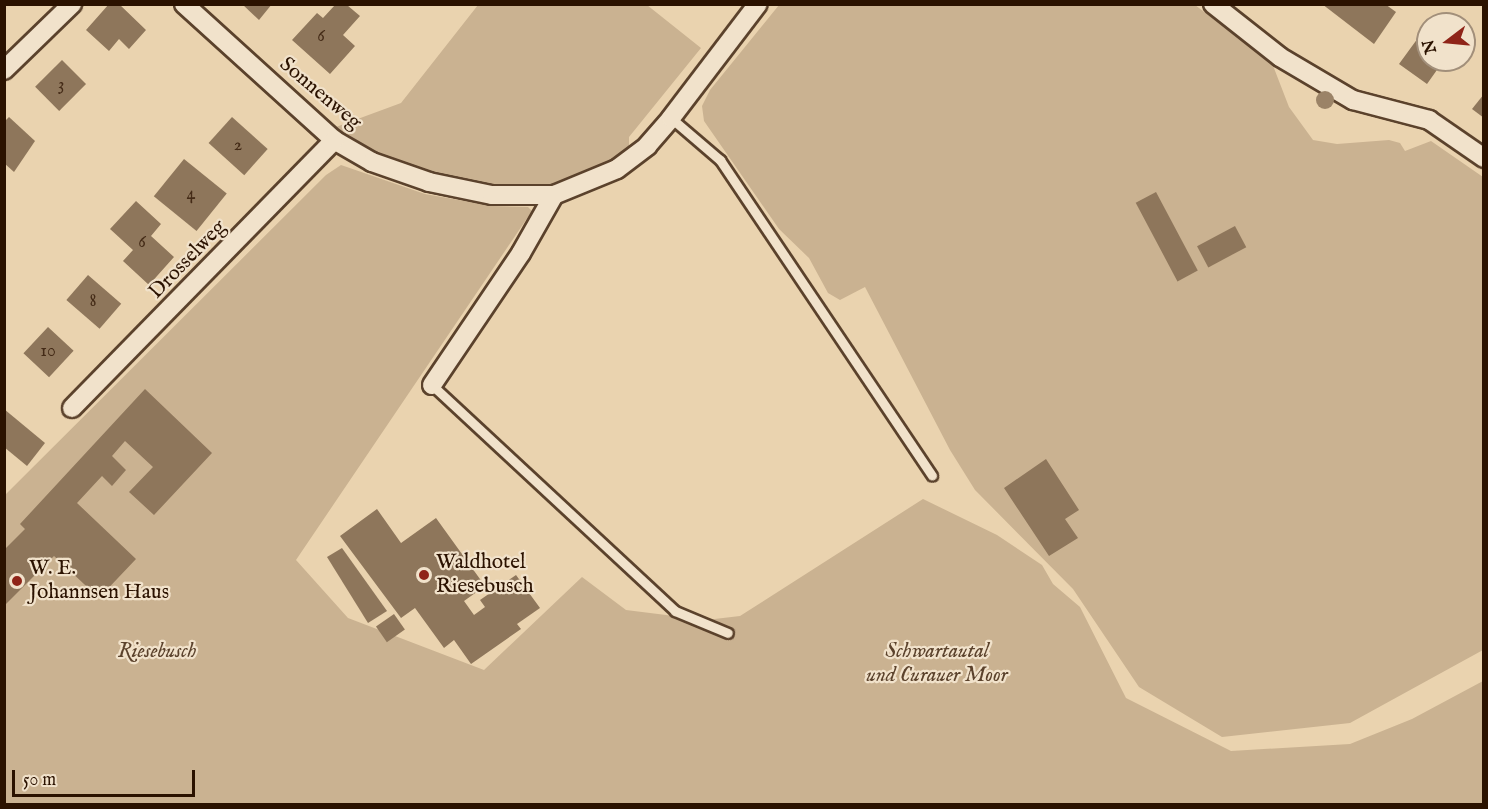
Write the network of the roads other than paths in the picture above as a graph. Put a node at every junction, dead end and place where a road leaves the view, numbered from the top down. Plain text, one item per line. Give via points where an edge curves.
1 (72, 4) edge
2 (184, 4) edge
3 (758, 4) edge
4 (1213, 4) edge
5 (4, 70) edge
6 (671, 118) junction
7 (334, 140) junction
8 (1484, 158) edge
9 (554, 195) junction
10 (432, 385) joint
11 (72, 408) dead end
12 (932, 475) dead end
13 (728, 633) dead end

1 - 5 street
2 - 7 street, Sonnenweg
3 - 6 street, Sonnenweg
4 - 8 street via 1280,57 1353,100 1429,120
6 - 9 street, Sonnenweg via 646,146 617,169
6 - 12 lane via 720,160
7 - 9 street, Sonnenweg via 372,162 429,182 492,195
7 - 11 street, Drosselweg
9 - 10 street via 521,253
10 - 13 lane via 675,611

